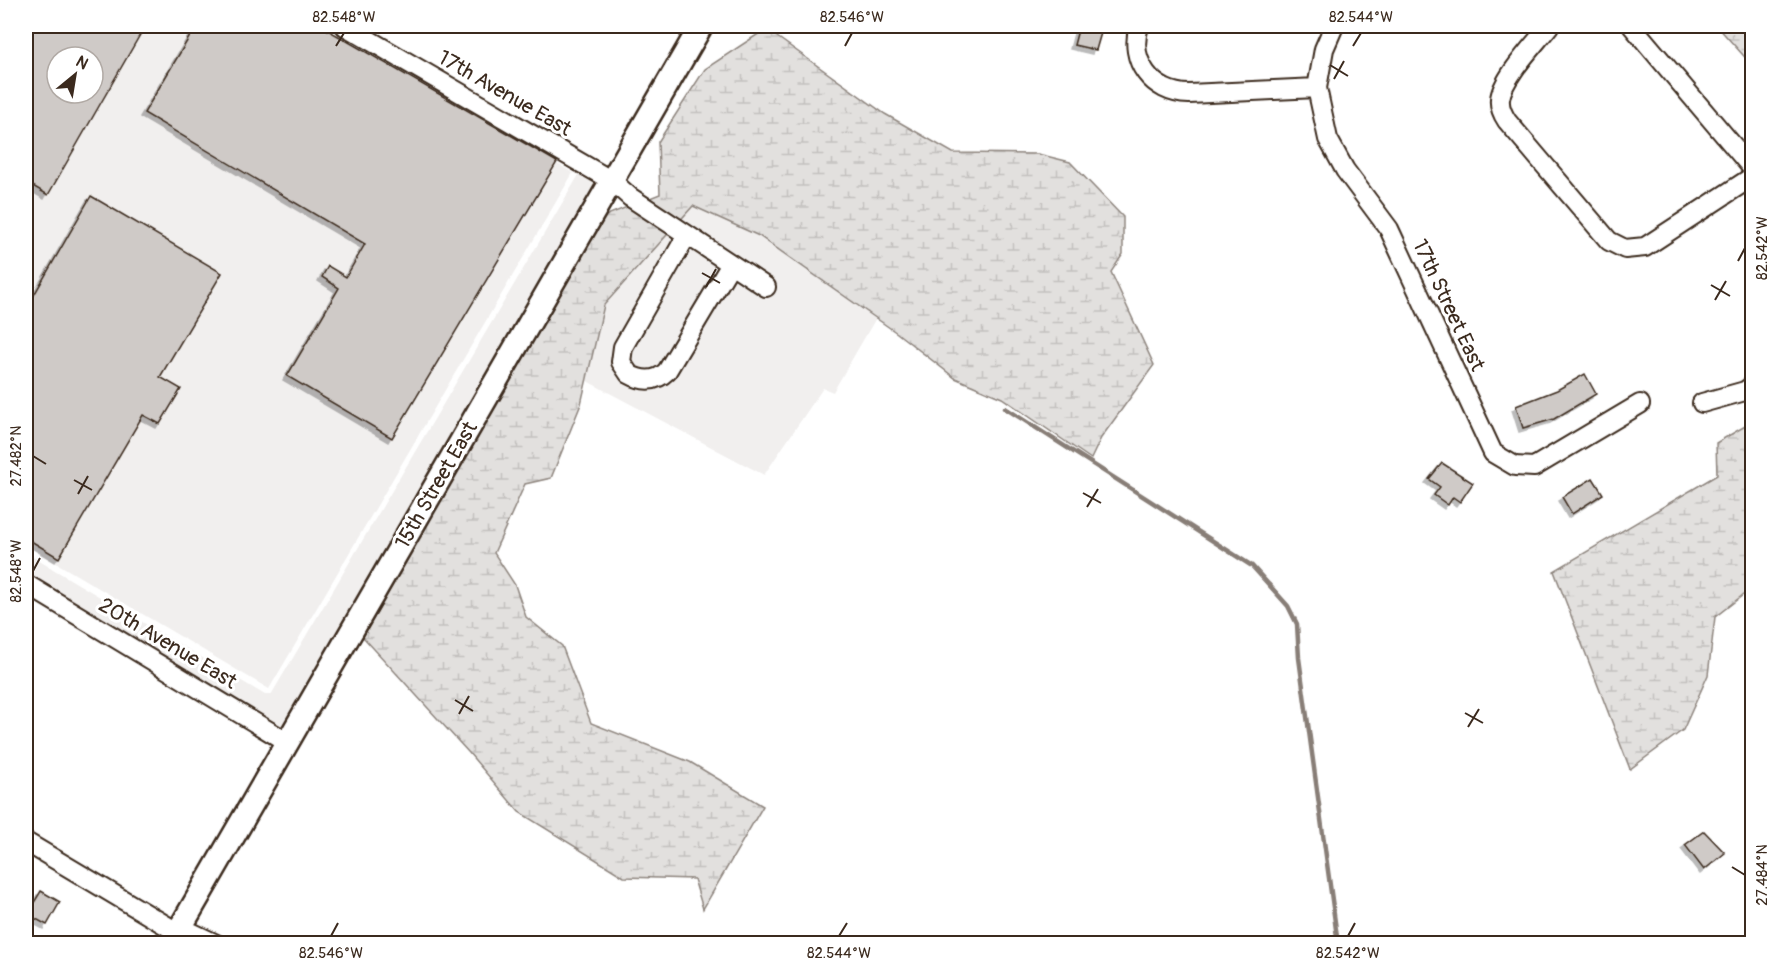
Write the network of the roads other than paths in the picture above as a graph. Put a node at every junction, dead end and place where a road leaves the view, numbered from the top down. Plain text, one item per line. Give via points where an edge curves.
1 (345, 26) edge
2 (701, 26) edge
3 (1139, 26) edge
4 (1334, 26) edge
5 (1549, 26) edge
6 (1632, 26) edge
7 (1317, 88) junction
8 (1752, 168) edge
9 (1752, 177) edge
10 (612, 181) junction
11 (687, 235) junction
12 (731, 264) junction
13 (766, 287) dead end
14 (1752, 386) edge
15 (1702, 403) dead end
16 (1640, 405) dead end
17 (26, 584) edge
18 (287, 742) junction
19 (26, 842) edge
20 (176, 934) edge
21 (216, 944) edge

1 - 10 street, 17th Avenue East
2 - 10 main road, 15th Street East
3 - 7 street via 1135,42 1140,65 1156,85 1170,92
4 - 7 street, 17th Street East via 1324,49
5 - 9 street via 1508,79 1500,106 1507,122 1609,241 1625,249 1645,247
6 - 8 street
7 - 16 street, 17th Street East via 1334,153 1389,229 1493,453 1515,466 1534,467
10 - 11 street, 17th Avenue East
10 - 18 main road, 15th Street East
11 - 12 street, 17th Avenue East
11 - 12 street via 624,347 621,362 629,374 650,380 667,371
12 - 13 street, 17th Avenue East
14 - 15 street
17 - 18 street, 20th Avenue East
18 - 20 main road, 15th Street East
19 - 20 street
20 - 21 street

